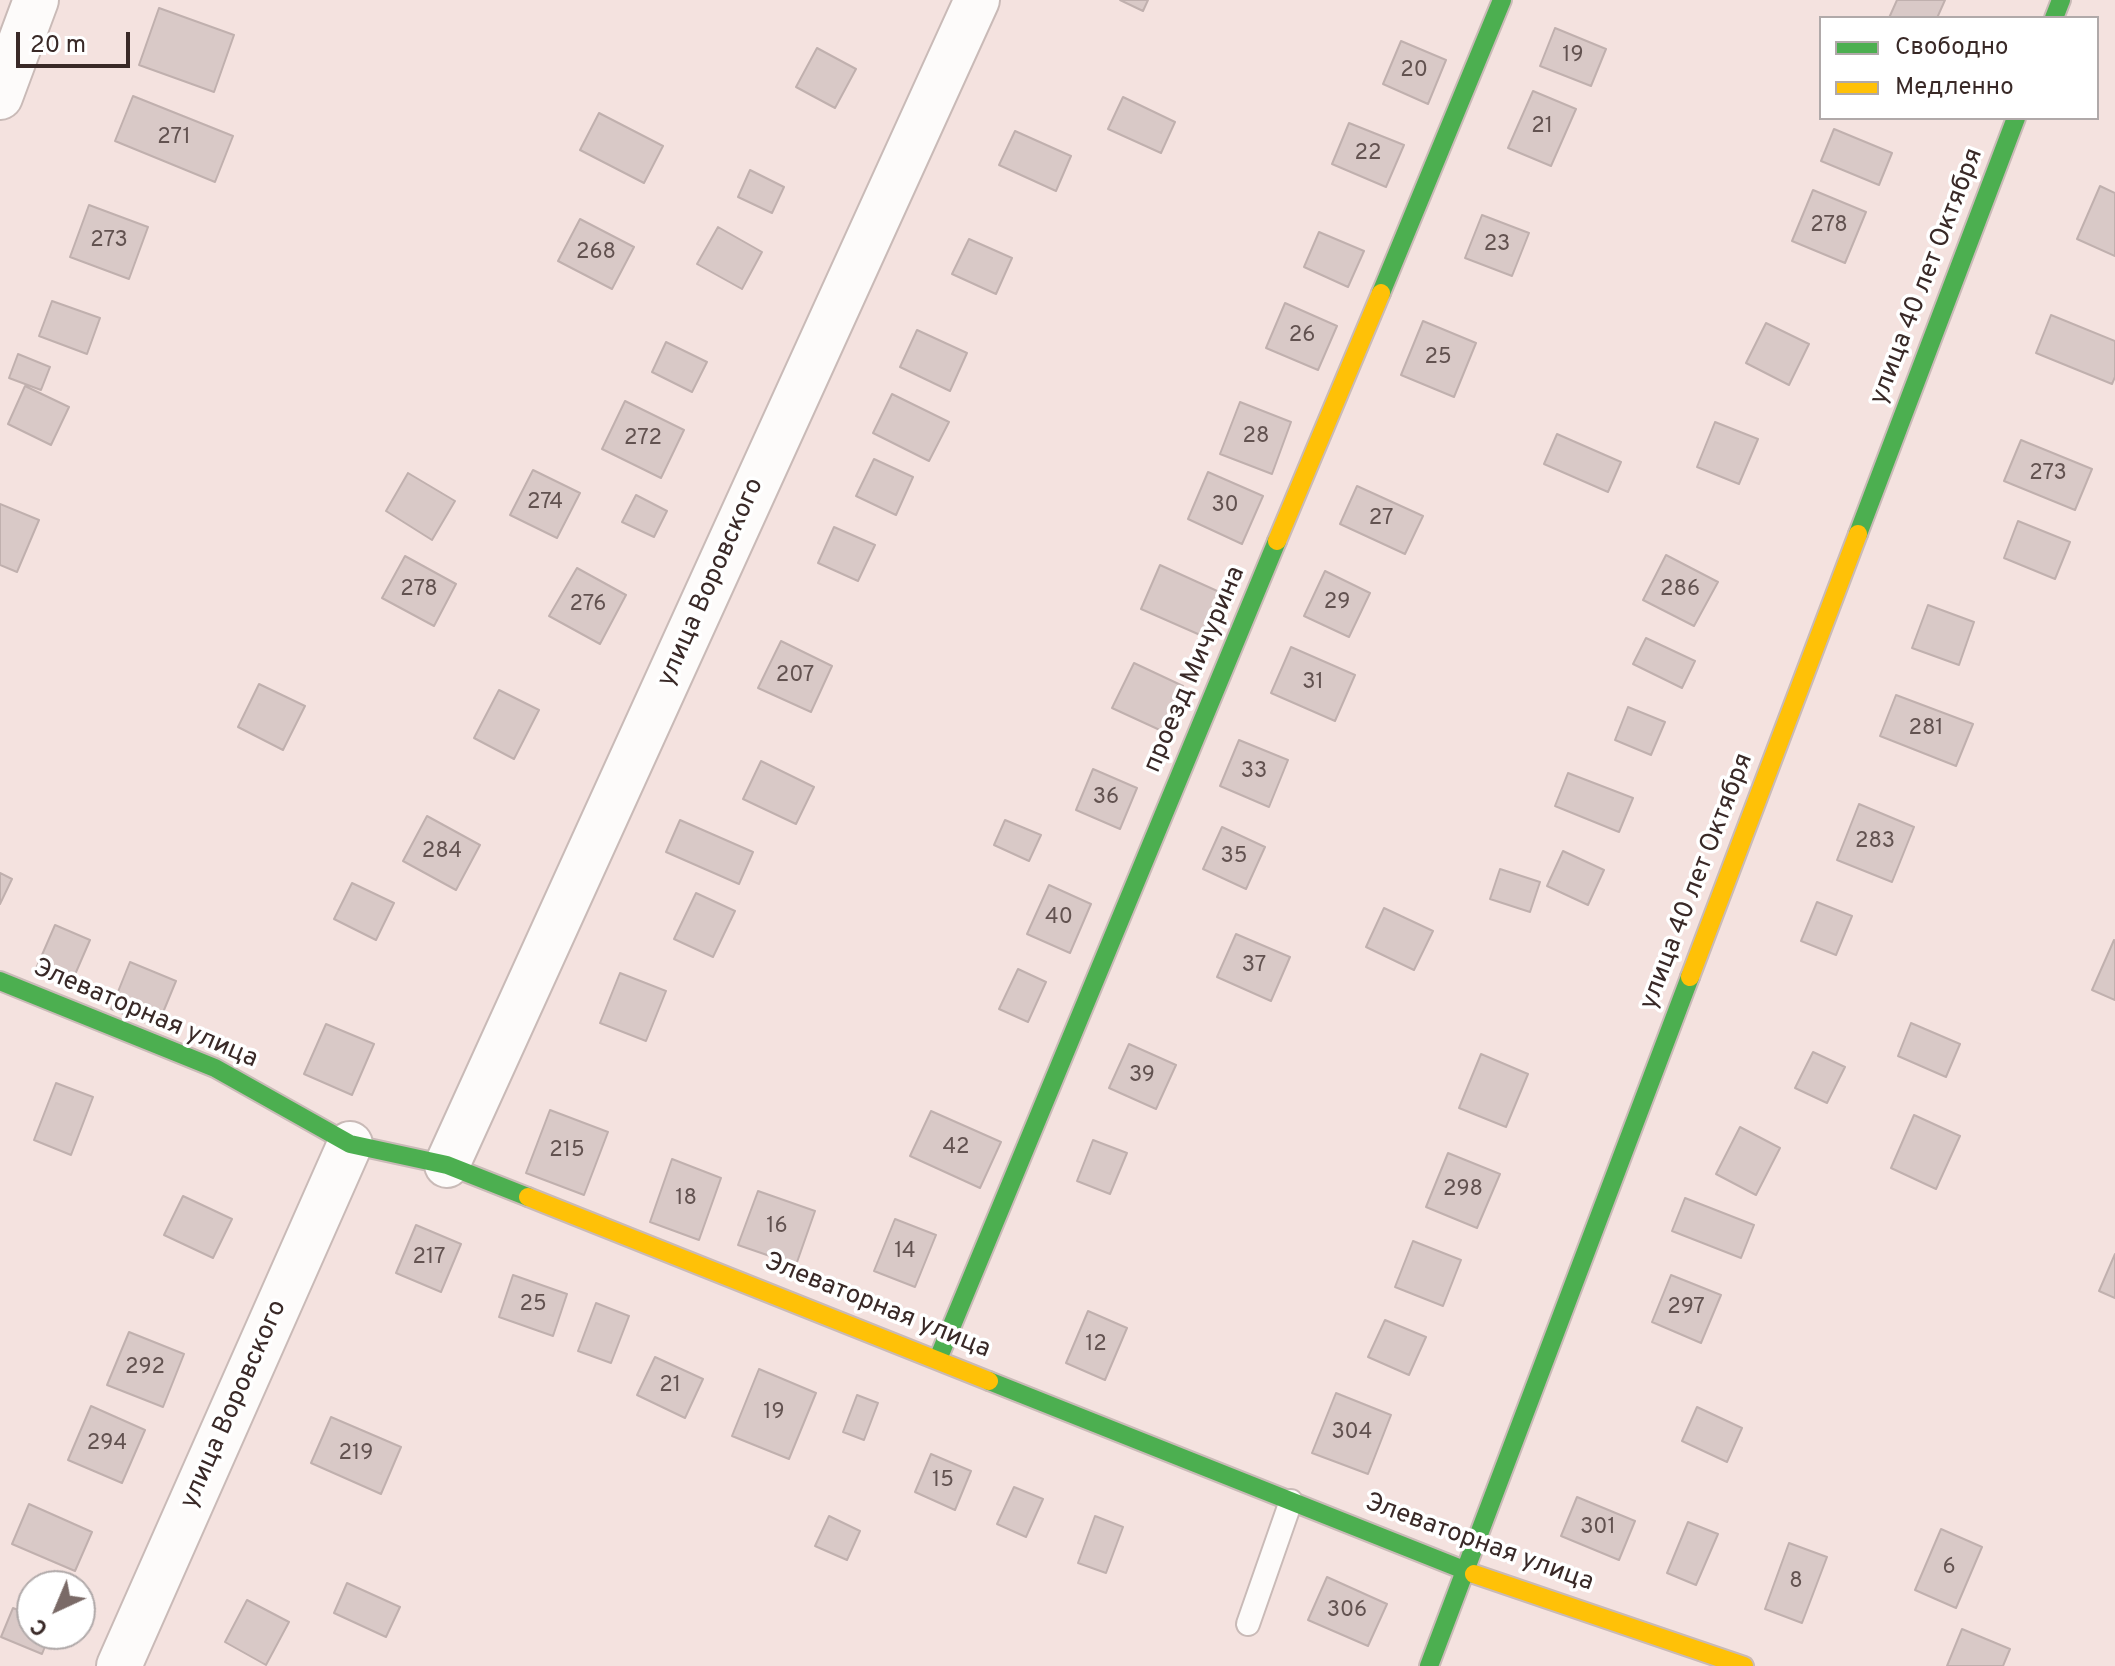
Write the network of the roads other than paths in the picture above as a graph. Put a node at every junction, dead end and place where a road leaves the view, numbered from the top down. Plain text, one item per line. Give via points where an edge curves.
1 (36, 0) edge
2 (977, 0) edge
3 (1502, 0) edge
4 (0, 97) edge
5 (2015, 120) edge
6 (0, 981) edge
7 (350, 1144) junction
8 (447, 1165) junction
9 (938, 1359) junction
10 (1291, 1501) junction
11 (1464, 1570) junction
12 (1248, 1624) dead end
13 (119, 1666) edge
14 (1429, 1666) edge
15 (1744, 1666) edge

1 - 4 street
2 - 8 street, улица Воровского
3 - 9 street, проезд Мичурина
5 - 11 street, улица 40 лет Октября
6 - 7 street, Элеваторная улица via 215,1068
7 - 8 street, Элеваторная улица
7 - 13 street, улица Воровского
8 - 9 street, Элеваторная улица
9 - 10 street, Элеваторная улица
10 - 11 street, Элеваторная улица
10 - 12 lane
11 - 14 street, улица 40 лет Октября
11 - 15 street, Элеваторная улица

